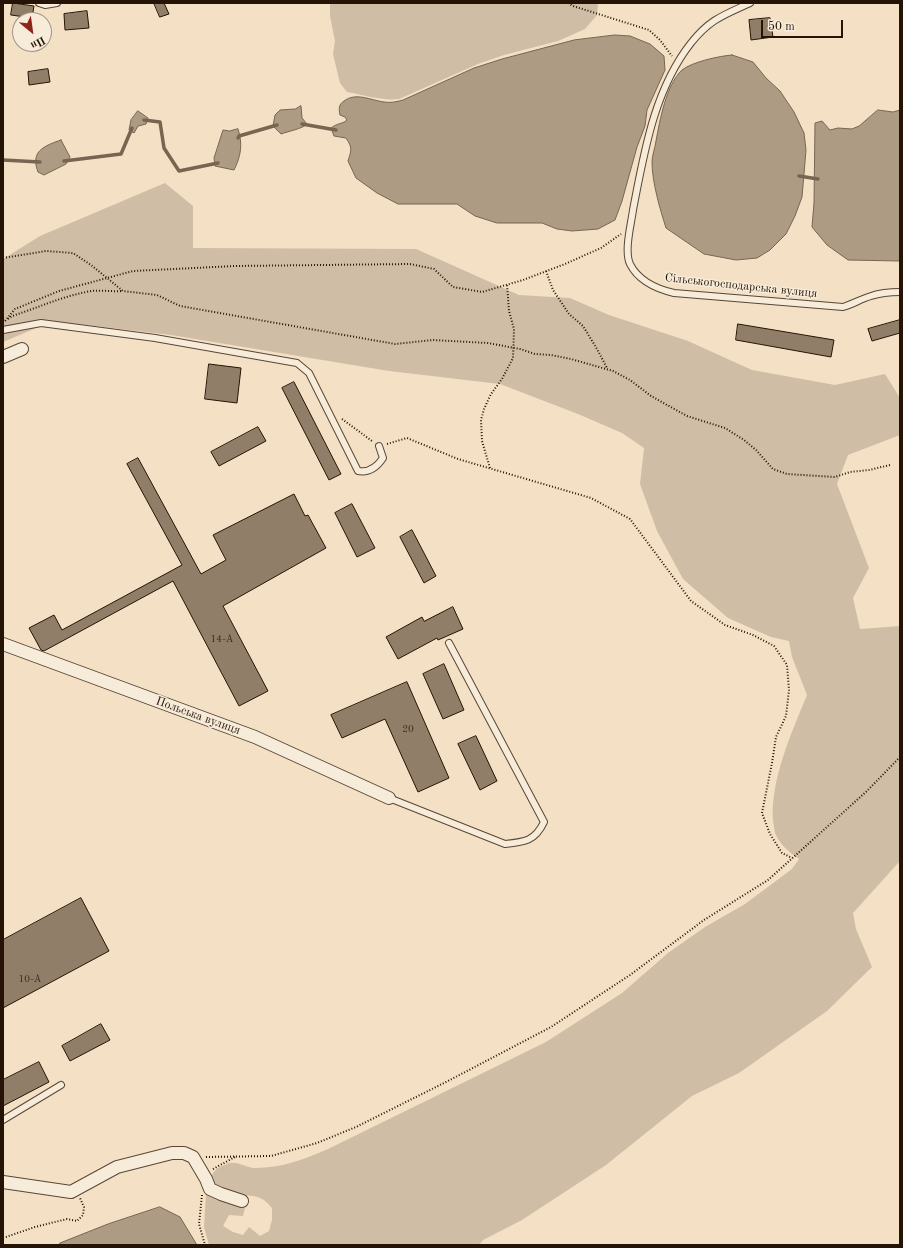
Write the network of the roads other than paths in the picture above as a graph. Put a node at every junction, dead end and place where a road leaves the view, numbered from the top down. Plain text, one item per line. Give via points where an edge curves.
1 (39, 3) edge
2 (57, 3) edge
3 (750, 3) edge
4 (900, 292) edge
5 (3, 330) edge
6 (22, 350) dead end
7 (3, 357) edge
8 (379, 446) road end
9 (449, 643) dead end
10 (3, 644) edge
11 (389, 798) joint
12 (61, 1085) dead end
13 (3, 1120) edge
14 (3, 1182) edge
15 (242, 1201) dead end

1 - 2 lane
3 - 4 lane, Сільськогосподарська вулиця via 726,13 709,24 690,44 674,68 662,94 647,140 630,228 630,263 647,283 674,293 843,307 887,292
5 - 8 lane via 41,323 154,338 297,363 309,372 358,470 366,472 378,465 383,458
6 - 7 street
9 - 11 lane via 544,822 538,833 523,842 505,844
10 - 11 street, Польська вулиця via 256,737
12 - 13 lane
14 - 15 street via 71,1192 117,1167 172,1153 184,1153 193,1157 210,1189

